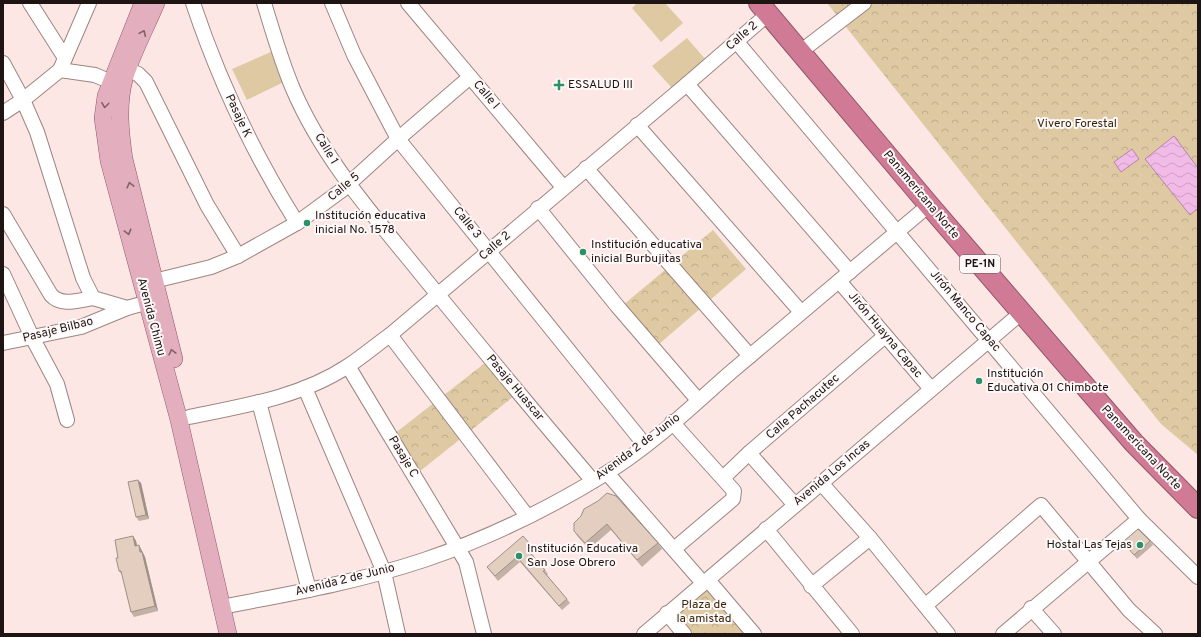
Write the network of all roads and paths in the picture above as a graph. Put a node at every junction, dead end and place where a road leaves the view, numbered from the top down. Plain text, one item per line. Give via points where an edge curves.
1 (30, 3) edge
2 (142, 3) edge
3 (156, 3) edge
4 (193, 3) edge
5 (264, 3) edge
6 (332, 3) edge
7 (408, 3) edge
8 (864, 3) edge
9 (88, 4) edge
10 (764, 8) edge
11 (736, 41) junction
12 (800, 52) junction
13 (3, 63) edge
14 (62, 64) junction
15 (123, 67) junction
16 (470, 77) junction
17 (111, 82) junction
18 (688, 84) junction
19 (23, 100) junction
20 (3, 113) edge
21 (637, 125) junction
22 (398, 139) junction
23 (586, 168) junction
24 (348, 184) junction
25 (563, 187) junction
26 (929, 205) junction
27 (538, 208) junction
28 (3, 214) edge
29 (297, 223) junction
30 (897, 231) junction
31 (489, 251) junction
32 (238, 256) junction
33 (850, 272) junction
34 (3, 274) edge
35 (154, 281) junction
36 (839, 281) junction
37 (438, 294) junction
38 (93, 298) junction
39 (152, 301) junction
40 (127, 308) junction
41 (800, 312) junction
42 (1021, 313) junction
43 (390, 335) junction
44 (885, 336) junction
45 (32, 337) junction
46 (989, 340) junction
47 (3, 343) edge
48 (750, 356) junction
49 (348, 366) junction
50 (305, 388) junction
51 (931, 389) junction
52 (698, 400) junction
53 (259, 402) junction
54 (189, 417) junction
55 (67, 420) dead end
56 (672, 422) junction
57 (645, 445) junction
58 (749, 453) junction
59 (607, 473) junction
60 (723, 478) junction
61 (593, 481) junction
62 (821, 483) junction
63 (795, 505) junction
64 (1198, 508) edge
65 (528, 516) junction
66 (1140, 519) junction
67 (766, 529) junction
68 (870, 538) junction
69 (458, 548) junction
70 (674, 549) junction
71 (1087, 562) junction
72 (384, 572) junction
73 (1198, 577) edge
74 (705, 581) junction
75 (811, 586) junction
76 (309, 590) junction
77 (926, 605) junction
78 (227, 606) junction
79 (1032, 608) junction
80 (667, 613) junction
81 (228, 634) edge
82 (240, 634) edge
83 (398, 634) edge
84 (484, 634) edge
85 (644, 634) edge
86 (684, 634) edge
87 (754, 634) edge
88 (852, 634) edge
89 (948, 634) edge
90 (1003, 634) edge
91 (1054, 634) edge
92 (1155, 634) edge

1 - 14 street
2 - 15 main road, Avenida Chimu
15 -> 3 main road, Avenida Chimu
4 - 29 street, Pasaje K via 210,55 235,111 267,175
5 - 24 street, Calle 1 via 293,89 312,126
6 - 22 street, Calle 3 via 354,55
7 - 16 street, Calle I
8 - 12 street
9 - 14 street
10 - 11 street, Calle 2
10 - 12 highway, Panamericana Norte / PE-1N
11 - 18 street, Calle 2
11 - 30 street, Jirón Manco Capac
12 - 26 highway, Panamericana Norte / PE-1N
13 - 19 street
14 - 17 street
14 - 19 street
15 - 17 main road, Avenida Chimu
15 - 32 street via 146,82 207,205
35 -> 15 main road, Avenida Chimu via 120,134
16 - 22 street, Calle 5
16 - 25 street, Calle I
17 -> 39 main road, Avenida Chimu via 106,96 104,118 108,161
18 - 21 street, Calle 2
18 - 33 street
19 - 20 street
19 - 38 street via 41,142 83,278
21 - 23 street, Calle 2
21 - 41 street
22 - 24 street, Calle 5
22 - 31 street, Calle 3
23 - 25 street, Calle 2
23 - 48 street
24 - 29 street, Calle 5
24 - 37 street, Calle 1
25 - 27 street, Calle 2
26 - 30 street, Avenida 2 de Junio
26 - 42 highway, Panamericana Norte / PE-1N
27 - 31 street, Calle 2
27 - 52 street
28 - 38 street via 56,300 62,302
29 - 32 street, Calle 5
30 - 33 street, Avenida 2 de Junio
30 - 46 street, Jirón Manco Capac
31 - 37 street, Calle 2
31 - 57 street, Calle 3
32 - 35 street, Calle 5
33 - 36 street, Avenida 2 de Junio
34 - 45 street
35 - 39 main road, Avenida Chimu
36 - 41 street, Avenida 2 de Junio
36 - 44 street, Jirón Huayna Capac
37 - 43 street, Calle 2
37 - 61 street, Pasaje Huascar
38 - 40 street
39 - 40 street, Pasaje Bilbao
54 -> 39 main road, Avenida Chimu
39 - 78 main road, Avenida Chimu via 178,420
40 - 45 street, Pasaje Bilbao via 81,327
41 - 48 street, Avenida 2 de Junio
42 - 46 street, Avenida Los Incas
42 - 64 highway, Panamericana Norte / PE-1N via 1134,443
43 - 49 street, Calle 2
43 - 65 street
44 - 51 street, Jirón Huayna Capac
44 - 58 street, Calle Pachacutec
45 - 47 street, Pasaje Bilbao
45 - 55 street via 57,384
46 - 51 street, Avenida Los Incas
46 - 66 street, Jirón Manco Capac
48 - 52 street, Avenida 2 de Junio
49 - 50 street, Calle 2
49 - 69 street, Pasaje C
50 - 53 street, Calle 2
50 - 72 street
51 - 62 street, Avenida Los Incas
52 - 56 street, Avenida 2 de Junio
53 - 54 street, Calle 2
53 - 76 street
54 - 78 main road, Avenida Chimu
56 - 57 street, Avenida 2 de Junio
56 - 60 street
57 - 59 street, Avenida 2 de Junio
58 - 60 street, Calle Pachacutec
58 - 63 street
59 - 61 street, Avenida 2 de Junio
59 - 70 street
60 - 70 street via 734,491 733,499
61 - 65 street, Avenida 2 de Junio
62 - 63 street, Avenida Los Incas
62 - 68 street
63 - 67 street, Avenida Los Incas
65 - 69 street, Avenida 2 de Junio
66 - 71 street
66 - 73 street, Jirón Manco Capac
67 - 74 street, Avenida Los Incas
67 - 75 street
68 - 75 street
68 - 77 street
69 - 72 street, Avenida 2 de Junio
69 - 84 street, Pasaje C via 466,562
70 - 74 street
71 - 77 street via 1041,505
71 - 79 street
71 - 92 street via 1129,610
72 - 76 street, Avenida 2 de Junio
72 - 83 street
74 - 80 street, Avenida Los Incas
74 - 87 street
75 - 88 street
76 - 78 street, Avenida 2 de Junio
77 - 89 street
78 - 81 main road, Avenida Chimu
78 - 82 main road, Avenida Chimu
79 - 90 street
79 - 91 street
80 - 85 street, Avenida Los Incas
80 - 86 street

